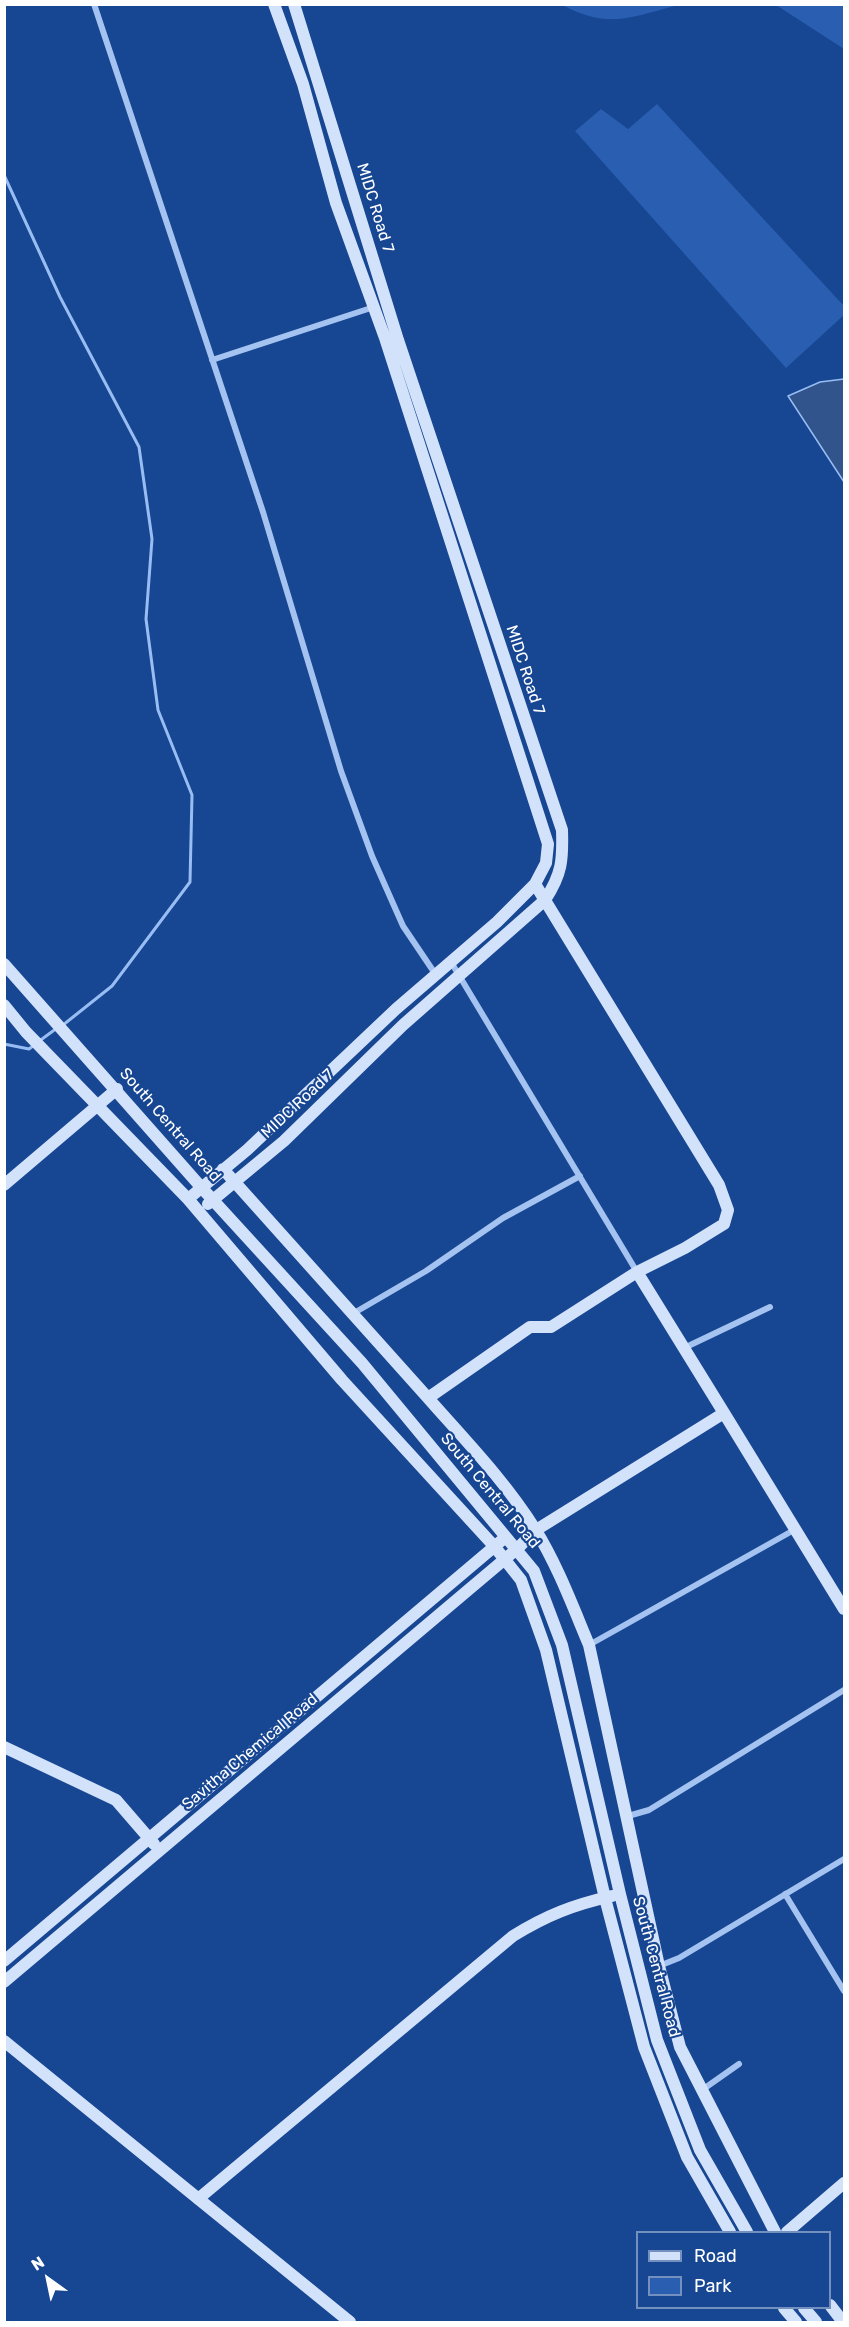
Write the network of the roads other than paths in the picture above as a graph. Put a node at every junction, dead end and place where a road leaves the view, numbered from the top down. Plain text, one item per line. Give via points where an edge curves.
1 (94, 4) edge
2 (274, 4) edge
3 (294, 4) edge
4 (351, 195) junction
5 (336, 203) junction
6 (374, 307) junction
7 (212, 360) junction
8 (445, 483) junction
9 (431, 488) junction
10 (541, 771) junction
11 (526, 774) junction
12 (535, 884) junction
13 (545, 900) junction
14 (451, 962) junction
15 (4, 964) edge
16 (459, 975) junction
17 (436, 976) junction
18 (4, 1005) edge
19 (117, 1089) junction
20 (98, 1105) junction
21 (223, 1169) junction
22 (580, 1176) junction
23 (235, 1182) junction
24 (4, 1185) edge
25 (201, 1187) junction
26 (188, 1199) junction
27 (213, 1200) junction
28 (199, 1212) junction
29 (637, 1272) junction
30 (770, 1307) dead end
31 (354, 1313) junction
32 (683, 1348) junction
33 (428, 1398) junction
34 (724, 1413) junction
35 (536, 1530) junction
36 (794, 1530) junction
37 (507, 1535) junction
38 (494, 1546) junction
39 (518, 1548) junction
40 (505, 1559) junction
41 (844, 1609) edge
42 (589, 1645) junction
43 (844, 1690) edge
44 (4, 1746) edge
45 (628, 1816) junction
46 (149, 1838) junction
47 (160, 1851) junction
48 (844, 1859) edge
49 (620, 1894) junction
50 (785, 1894) junction
51 (605, 1898) junction
52 (4, 1960) edge
53 (659, 1966) junction
54 (4, 1982) edge
55 (844, 1991) edge
56 (4, 2041) edge
57 (739, 2064) dead end
58 (702, 2090) junction
59 (844, 2183) edge
60 (198, 2199) junction
61 (729, 2231) edge
62 (746, 2231) edge
63 (774, 2231) edge
64 (788, 2231) edge
65 (831, 2306) edge
66 (786, 2309) edge
67 (806, 2309) edge
68 (350, 2322) edge
69 (796, 2322) edge
70 (816, 2322) edge
71 (843, 2322) edge

1 - 7 street
2 - 5 street, MIDC Road 7 via 303,84
3 - 4 street, MIDC Road 7 via 333,124
4 - 5 street
4 - 8 street, MIDC Road 7
5 - 6 street, MIDC Road 7
6 - 7 street
6 - 9 street, MIDC Road 7
7 - 17 street via 263,512 341,771 403,926
8 - 9 street
8 - 10 street, MIDC Road 7
9 - 11 street, MIDC Road 7
10 - 11 street
10 - 13 street, MIDC Road 7 via 562,830 563,863
11 - 12 street, MIDC Road 7 via 548,844 546,863
12 - 13 street
12 - 14 street, MIDC Road 7
13 - 16 street, MIDC Road 7
13 - 29 street via 719,1185 728,1210 724,1224
14 - 16 street
14 - 17 street, MIDC Road 7
15 - 19 street, South Central Road
16 - 22 street
16 - 23 street, MIDC Road 7 via 284,1141
17 - 21 street, MIDC Road 7
18 - 20 street, South Central Road
19 - 20 street
19 - 25 street, South Central Road
20 - 24 street
20 - 26 street, South Central Road
21 - 23 street
21 - 25 street, MIDC Road 7
22 - 29 street
22 - 31 street via 503,1218 426,1271
23 - 27 street, MIDC Road 7
23 - 31 street
25 - 26 street, MIDC Road 7
25 - 27 street, South Central Road
26 - 28 street, South Central Road
27 - 28 street, MIDC Road 7
27 - 37 street, South Central Road via 362,1363
28 - 38 street, South Central Road via 342,1380
29 - 32 street
29 - 33 street via 551,1327 530,1326
30 - 32 street
31 - 33 street
32 - 34 street
33 - 35 street via 503,1484
34 - 35 street, Savitha Chemical Road
34 - 36 street
35 - 39 street, Savitha Chemical Road
35 - 42 street
36 - 41 street
36 - 42 street
37 - 38 street, Savitha Chemical Road
37 - 39 street, South Central Road
38 - 40 street, South Central Road
38 - 46 street, Savitha Chemical Road
39 - 40 street, Savitha Chemical Road
39 - 49 street, South Central Road via 534,1571 562,1645
40 - 47 street, Savitha Chemical Road
40 - 51 street, South Central Road via 521,1580 546,1650
42 - 45 street
43 - 45 street via 649,1810
44 - 46 street via 116,1800
45 - 53 street
46 - 47 street
46 - 52 street, Savitha Chemical Road
47 - 54 street, Savitha Chemical Road
48 - 50 street
49 - 51 street
49 - 62 street, South Central Road via 657,2040 700,2150
50 - 53 street
50 - 55 street
51 - 60 street via 546,1916 513,1936
51 - 61 street, South Central Road via 644,2048 687,2157
53 - 58 street via 680,2047
56 - 60 street
57 - 58 street
58 - 63 street
59 - 64 street
60 - 68 street
65 - 71 street
66 - 69 street
67 - 70 street

